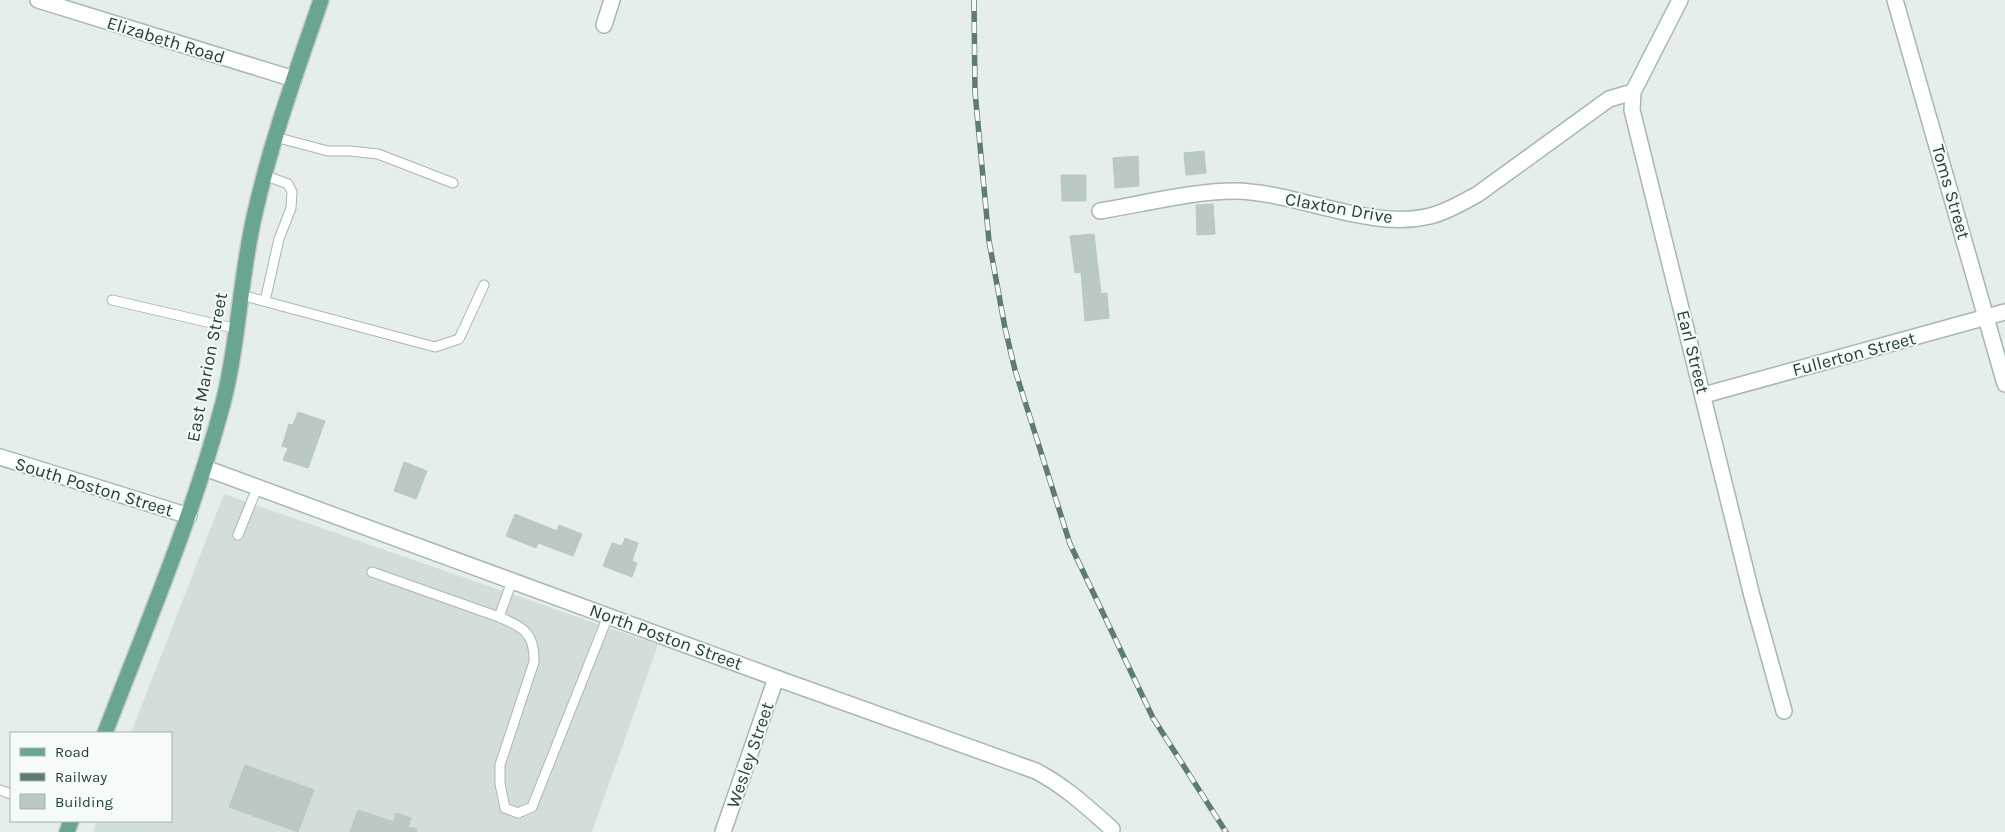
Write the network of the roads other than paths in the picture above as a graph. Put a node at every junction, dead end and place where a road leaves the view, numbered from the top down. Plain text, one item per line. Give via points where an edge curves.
1 (38, 0) edge
2 (321, 0) edge
3 (612, 0) edge
4 (1680, 0) edge
5 (1895, 0) edge
6 (604, 25) dead end
7 (294, 79) junction
8 (1633, 92) junction
9 (276, 136) junction
10 (264, 175) junction
11 (453, 183) dead end
12 (1100, 211) dead end
13 (484, 285) dead end
14 (241, 295) junction
15 (112, 300) dead end
16 (265, 301) junction
17 (2005, 312) edge
18 (1987, 317) junction
19 (237, 329) junction
20 (2005, 384) edge
21 (1704, 395) junction
22 (0, 457) edge
23 (205, 468) junction
24 (257, 488) junction
25 (189, 516) junction
26 (238, 535) dead end
27 (372, 572) dead end
28 (512, 581) junction
29 (608, 616) junction
30 (499, 617) junction
31 (776, 678) junction
32 (1784, 711) dead end
33 (105, 732) edge
34 (1114, 831) edge
35 (723, 832) edge

1 - 7 street, Elizabeth Road
2 - 7 main road, East Marion Street
3 - 6 street
4 - 8 street, Earl Street
5 - 18 street, Toms Street
7 - 9 main road, East Marion Street
8 - 12 street, Claxton Drive via 1609,100 1478,194 1430,216 1411,219 1360,215 1291,198 1235,191
8 - 21 street, Earl Street via 1632,110
9 - 10 main road, East Marion Street
9 - 11 lane via 328,151 378,154
10 - 14 main road, East Marion Street
10 - 16 lane via 288,184 292,192 291,208 279,239
13 - 16 lane via 459,340 435,347
14 - 16 lane
14 - 19 main road, East Marion Street
15 - 19 lane
17 - 18 street, Fullerton Street
18 - 20 street, Toms Street
18 - 21 street, Fullerton Street
19 - 23 main road, East Marion Street via 224,400
21 - 32 street, Earl Street via 1752,596
22 - 25 street, South Poston Street
23 - 24 street, North Poston Street
23 - 25 main road, East Marion Street
24 - 26 lane
24 - 28 street, North Poston Street
25 - 33 main road, East Marion Street
27 - 30 lane
28 - 29 street, North Poston Street
28 - 30 lane
29 - 30 lane via 532,807 518,812 505,808 500,765 534,662 534,646 526,631
29 - 31 street, North Poston Street
31 - 34 street, North Poston Street via 1036,771 1067,789
31 - 35 street, Wesley Street

